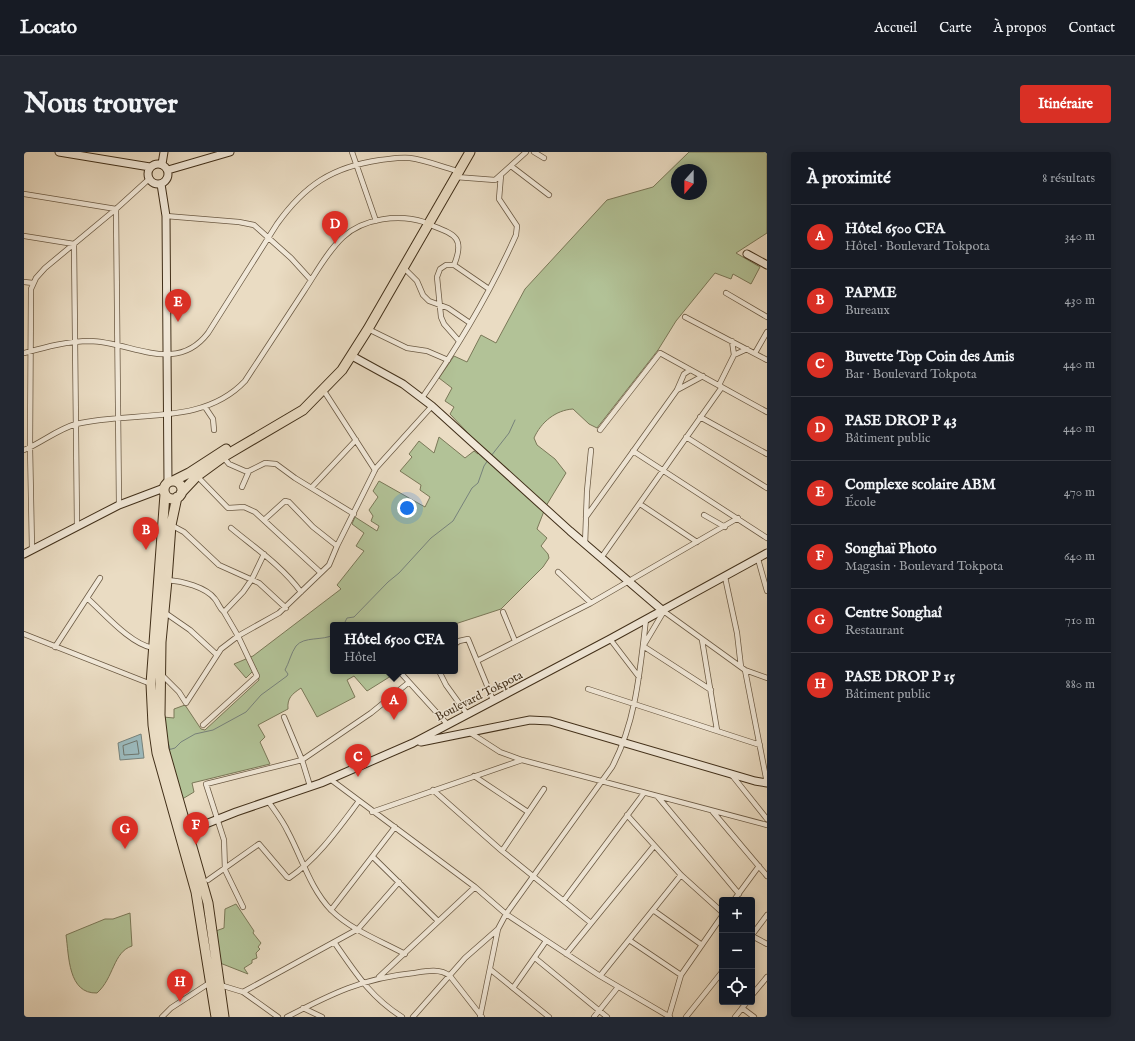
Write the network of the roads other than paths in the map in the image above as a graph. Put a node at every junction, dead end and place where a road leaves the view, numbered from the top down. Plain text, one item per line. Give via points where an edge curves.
1 (59, 152) edge
2 (164, 152) edge
3 (230, 152) edge
4 (352, 152) edge
5 (465, 152) edge
6 (470, 152) edge
7 (526, 152) edge
8 (534, 152) edge
9 (83, 154) edge
10 (544, 158) dead end
11 (162, 164) junction
12 (356, 164) junction
13 (511, 166) junction
14 (150, 167) junction
15 (168, 170) junction
16 (455, 174) junction
17 (501, 175) junction
18 (149, 179) junction
19 (492, 180) junction
20 (161, 184) junction
21 (501, 190) junction
22 (24, 194) edge
23 (549, 195) dead end
24 (116, 209) junction
25 (166, 216) junction
26 (376, 221) junction
27 (426, 223) junction
28 (24, 236) edge
29 (269, 238) junction
30 (74, 244) junction
31 (747, 254) dead end
32 (454, 265) junction
33 (767, 265) edge
34 (404, 268) junction
35 (311, 280) junction
36 (24, 282) edge
37 (33, 283) junction
38 (489, 289) junction
39 (726, 293) dead end
40 (440, 305) junction
41 (685, 317) dead end
42 (767, 317) edge
43 (470, 323) junction
44 (368, 329) junction
45 (767, 332) edge
46 (75, 341) junction
47 (459, 341) junction
48 (732, 341) junction
49 (119, 345) junction
50 (748, 349) junction
51 (31, 351) junction
52 (24, 353) edge
53 (755, 353) junction
54 (167, 354) junction
55 (734, 355) junction
56 (352, 356) junction
57 (448, 360) junction
58 (767, 360) edge
59 (690, 370) junction
60 (703, 376) junction
61 (721, 386) junction
62 (324, 390) junction
63 (677, 390) junction
64 (422, 398) junction
65 (432, 406) junction
66 (205, 408) junction
67 (767, 412) edge
68 (167, 414) junction
69 (120, 417) junction
70 (700, 417) junction
71 (75, 424) junction
72 (214, 430) dead end
73 (600, 430) dead end
74 (686, 437) junction
75 (356, 440) junction
76 (30, 447) junction
77 (24, 450) edge
78 (591, 450) dead end
79 (633, 451) junction
80 (767, 454) edge
81 (223, 457) junction
82 (375, 470) junction
83 (249, 471) junction
84 (663, 472) junction
85 (197, 476) junction
86 (167, 486) junction
87 (242, 486) dead end
88 (312, 487) junction
89 (767, 488) edge
90 (179, 495) junction
91 (640, 504) junction
92 (119, 505) junction
93 (354, 514) junction
94 (704, 515) dead end
95 (586, 517) junction
96 (738, 518) junction
97 (264, 520) junction
98 (170, 525) junction
99 (77, 526) junction
100 (725, 527) junction
101 (231, 528) dead end
102 (767, 538) edge
103 (697, 542) junction
104 (586, 545) junction
105 (336, 546) junction
106 (32, 550) junction
107 (767, 553) edge
108 (24, 554) edge
109 (264, 554) junction
110 (601, 558) junction
111 (758, 559) junction
112 (320, 572) junction
113 (558, 572) dead end
114 (100, 578) dead end
115 (725, 578) junction
116 (252, 579) junction
117 (167, 580) junction
118 (629, 582) junction
119 (767, 591) edge
120 (301, 592) junction
121 (88, 598) junction
122 (591, 603) junction
123 (286, 608) junction
124 (663, 611) junction
125 (164, 612) junction
126 (224, 612) junction
127 (504, 612) dead end
128 (646, 619) junction
129 (24, 634) edge
130 (238, 636) junction
131 (610, 639) junction
132 (702, 640) junction
133 (515, 641) junction
134 (458, 642) edge
135 (643, 646) junction
136 (55, 647) junction
137 (153, 648) junction
138 (216, 654) junction
139 (477, 661) junction
140 (743, 669) junction
141 (160, 673) junction
142 (401, 674) edge
143 (440, 674) edge
144 (639, 677) junction
145 (767, 678) edge
146 (408, 682) junction
147 (151, 684) junction
148 (588, 689) dead end
149 (711, 690) junction
150 (493, 700) junction
151 (634, 705) junction
152 (467, 714) junction
153 (284, 717) dead end
154 (203, 725) dead end
155 (448, 725) junction
156 (718, 730) junction
157 (469, 732) junction
158 (413, 743) junction
159 (624, 743) junction
160 (760, 745) junction
161 (302, 760) junction
162 (522, 760) junction
163 (730, 774) junction
164 (474, 776) junction
165 (330, 779) junction
166 (603, 782) junction
167 (767, 783) edge
168 (310, 786) junction
169 (544, 789) dead end
170 (433, 790) junction
171 (644, 792) junction
172 (658, 797) junction
173 (268, 801) junction
174 (358, 801) junction
175 (372, 812) junction
176 (528, 812) junction
177 (713, 812) junction
178 (627, 815) junction
179 (216, 819) junction
180 (767, 819) edge
181 (767, 825) edge
182 (395, 827) junction
183 (188, 831) junction
184 (654, 846) junction
185 (502, 851) junction
186 (373, 857) junction
187 (759, 866) junction
188 (304, 868) junction
189 (225, 870) junction
190 (681, 875) junction
191 (533, 876) junction
192 (767, 876) edge
193 (208, 880) dead end
194 (399, 882) junction
195 (475, 887) junction
196 (739, 894) junction
197 (736, 897) edge
198 (564, 900) junction
199 (243, 907) dead end
200 (719, 909) edge
201 (332, 910) junction
202 (653, 910) junction
203 (506, 914) junction
204 (767, 915) edge
205 (719, 920) edge
206 (438, 921) junction
207 (591, 923) junction
208 (358, 929) junction
209 (498, 930) junction
210 (754, 933) edge
211 (755, 937) edge
212 (629, 940) junction
213 (546, 941) junction
214 (334, 942) junction
215 (767, 944) edge
216 (702, 945) junction
217 (405, 954) junction
218 (566, 954) junction
219 (535, 958) junction
220 (491, 970) junction
221 (681, 975) junction
222 (450, 976) junction
223 (600, 976) junction
224 (719, 976) edge
225 (379, 978) junction
226 (766, 979) edge
227 (363, 982) junction
228 (215, 984) junction
229 (618, 987) junction
230 (513, 988) junction
231 (243, 992) junction
232 (755, 992) edge
233 (744, 1005) edge
234 (303, 1008) junction
235 (742, 1008) junction
236 (600, 1011) junction
237 (670, 1016) edge
238 (162, 1017) edge
239 (216, 1017) edge
240 (224, 1017) edge
241 (278, 1017) edge
242 (287, 1017) edge
243 (322, 1017) edge
244 (402, 1017) edge
245 (413, 1017) edge
246 (481, 1017) edge
247 (549, 1017) edge
248 (594, 1017) edge
249 (607, 1017) edge
250 (686, 1017) edge
251 (735, 1017) edge
252 (754, 1017) edge

1 - 9 street
2 - 11 street
3 - 15 street
4 - 12 street
5 - 16 highway
6 - 16 highway
7 - 13 street
8 - 10 street
9 - 14 street
11 - 14 street
11 - 15 street
12 - 16 street via 411,158
12 - 26 street
12 - 29 street via 326,177 298,197
13 - 17 street
13 - 23 street
14 - 18 street
15 - 20 street via 168,177
16 - 19 street
16 - 27 highway
17 - 19 street
17 - 21 street
18 - 20 street via 155,184
18 - 24 street
19 - 21 street
20 - 25 street
21 - 38 street via 500,201 517,226 517,231
22 - 24 street
24 - 30 street
24 - 49 street
25 - 29 street via 247,223 254,225
25 - 54 street
26 - 27 street via 386,218 408,218
26 - 35 street via 361,226 344,237 332,249
27 - 32 street via 448,232 457,239 459,248
27 - 34 highway
27 - 86 highway via 339,367 319,389 284,417 219,452
28 - 30 street
29 - 35 street
29 - 54 street via 203,340 188,351
30 - 37 street via 45,268
30 - 46 street
31 - 33 street
32 - 38 street
32 - 40 street via 443,266 438,273
34 - 40 street via 416,280 423,295 429,301
34 - 44 highway
35 - 66 street via 245,381 232,394
36 - 37 street
37 - 51 street
38 - 43 street
39 - 42 street
40 - 43 street
40 - 47 street via 444,324
41 - 48 street
43 - 47 street
44 - 56 highway
44 - 57 street via 407,348 427,351
45 - 53 street
46 - 49 street
46 - 51 street
46 - 71 street
47 - 57 street
48 - 50 street
48 - 55 street
49 - 54 street via 155,354
49 - 69 street
50 - 53 street
50 - 55 street
51 - 52 street
51 - 76 street
53 - 58 street
54 - 68 street
55 - 61 street
56 - 62 highway
56 - 64 street via 386,373
57 - 64 street
59 - 60 street
59 - 63 street via 684,374
59 - 73 street via 658,353
60 - 61 street
60 - 63 street
61 - 67 street
61 - 70 street
62 - 75 street
62 - 81 highway via 294,416
63 - 79 street
64 - 65 street
65 - 82 street
65 - 104 street
66 - 68 street
66 - 72 street via 213,419
68 - 69 street
68 - 86 street
69 - 71 street
69 - 92 street
70 - 74 street
70 - 80 street
71 - 76 street
71 - 99 street
74 - 84 street
74 - 89 street
75 - 82 street
75 - 88 street
76 - 77 street
76 - 106 street
78 - 95 street
79 - 84 street
79 - 95 street
81 - 83 street via 229,464
81 - 85 highway
82 - 93 street
83 - 87 street
83 - 88 street via 265,463 276,464
84 - 91 street
84 - 96 street
85 - 90 highway
85 - 97 street via 228,508 244,507
86 - 90 highway via 169,498
86 - 90 highway via 180,485
86 - 92 street
86 - 137 highway
88 - 93 street
90 - 98 highway
91 - 103 street
91 - 110 street
92 - 99 street
93 - 105 street
94 - 100 street
95 - 104 street
96 - 100 street
96 - 102 street
97 - 105 street via 285,501 289,502
97 - 112 street
98 - 116 street via 184,532 219,565
98 - 117 highway
99 - 106 street
100 - 103 street
101 - 109 street
103 - 118 street
104 - 110 street
105 - 112 street via 330,565
106 - 108 street
107 - 111 street, Boulevard Tokpota
109 - 116 street
109 - 120 street
110 - 118 street
111 - 115 street, Boulevard Tokpota
111 - 119 street
112 - 120 street
113 - 122 street
114 - 121 street
115 - 124 street, Boulevard Tokpota
115 - 140 street
116 - 123 street
116 - 126 street via 239,598
117 - 125 highway
117 - 126 street via 182,582 208,593
118 - 122 street
118 - 124 street
120 - 123 street
121 - 136 street
121 - 137 street via 126,634
122 - 133 street
123 - 130 street
124 - 128 street, Boulevard Tokpota
124 - 132 street
124 - 135 street
125 - 138 street via 190,630
125 - 141 highway
126 - 130 street
127 - 133 street
128 - 131 street, Boulevard Tokpota
128 - 135 street
129 - 136 street
130 - 138 street
130 - 154 street via 257,676
131 - 144 street
131 - 150 street, Boulevard Tokpota
132 - 140 street
132 - 149 street
133 - 139 street
134 - 139 street via 468,640
135 - 144 street
135 - 149 street
136 - 147 street
137 - 147 highway
138 - 141 street via 186,703
139 - 150 street
140 - 145 street
140 - 160 street
141 - 183 highway via 160,715 164,749
142 - 146 street
143 - 152 street
144 - 151 street
146 - 155 street
146 - 161 street via 371,713
147 - 228 highway via 152,720 157,753 194,882
148 - 151 street
149 - 156 street
150 - 152 street, Boulevard Tokpota
151 - 156 street
151 - 159 street
152 - 155 street, Boulevard Tokpota
153 - 161 street
155 - 158 street, Boulevard Tokpota
156 - 160 street
157 - 158 street
157 - 159 street via 538,720 559,723
157 - 162 street via 500,752
158 - 165 street, Boulevard Tokpota
159 - 163 street
159 - 166 street
160 - 167 street
161 - 168 street
161 - 179 street via 207,782
162 - 164 street
162 - 166 street
163 - 167 street
163 - 180 street
164 - 170 street
164 - 176 street
165 - 168 street, Boulevard Tokpota
165 - 174 street
166 - 171 street
166 - 191 street
168 - 173 street, Boulevard Tokpota
169 - 176 street
170 - 175 street
170 - 185 street
171 - 172 street
171 - 178 street
172 - 177 street
172 - 196 street
173 - 179 street, Boulevard Tokpota
173 - 188 street via 289,833
174 - 175 street
174 - 188 street
175 - 182 street
176 - 185 street
177 - 181 street
177 - 187 street
178 - 184 street
178 - 198 street
179 - 183 street, Boulevard Tokpota
179 - 189 street via 224,840
182 - 186 street
182 - 195 street
183 - 228 highway via 208,903
184 - 190 street
184 - 207 street
185 - 191 street
186 - 194 street
186 - 201 street
187 - 192 street
187 - 196 street
188 - 189 street via 287,878 259,844
188 - 201 street
189 - 193 street
189 - 199 street
190 - 200 street
190 - 202 street
191 - 198 street
191 - 203 street
194 - 206 street
194 - 208 street
195 - 203 street
195 - 206 street
196 - 197 street
198 - 207 street
201 - 208 street
202 - 212 street
202 - 216 street
203 - 209 street
203 - 213 street
204 - 210 street
205 - 216 street
206 - 217 street
207 - 218 street
208 - 214 street
208 - 217 street
209 - 220 street
209 - 222 street via 465,958
211 - 215 street
212 - 221 street
212 - 223 street
213 - 218 street
213 - 219 street
214 - 227 street
214 - 231 street
216 - 221 street
217 - 225 street
218 - 223 street
219 - 230 street
219 - 236 street
220 - 230 street
220 - 246 street
221 - 237 street
222 - 225 street via 433,971
222 - 245 street
222 - 246 street
223 - 229 street
224 - 250 street
225 - 227 street
226 - 232 street
227 - 234 street via 339,990
227 - 244 street via 380,1003
228 - 231 street
228 - 238 street via 171,1008
228 - 239 highway
228 - 240 highway
229 - 236 street
229 - 237 street
230 - 247 street
231 - 241 street
233 - 235 street
234 - 242 street
234 - 243 street
235 - 251 street
235 - 252 street
236 - 248 street
236 - 249 street

